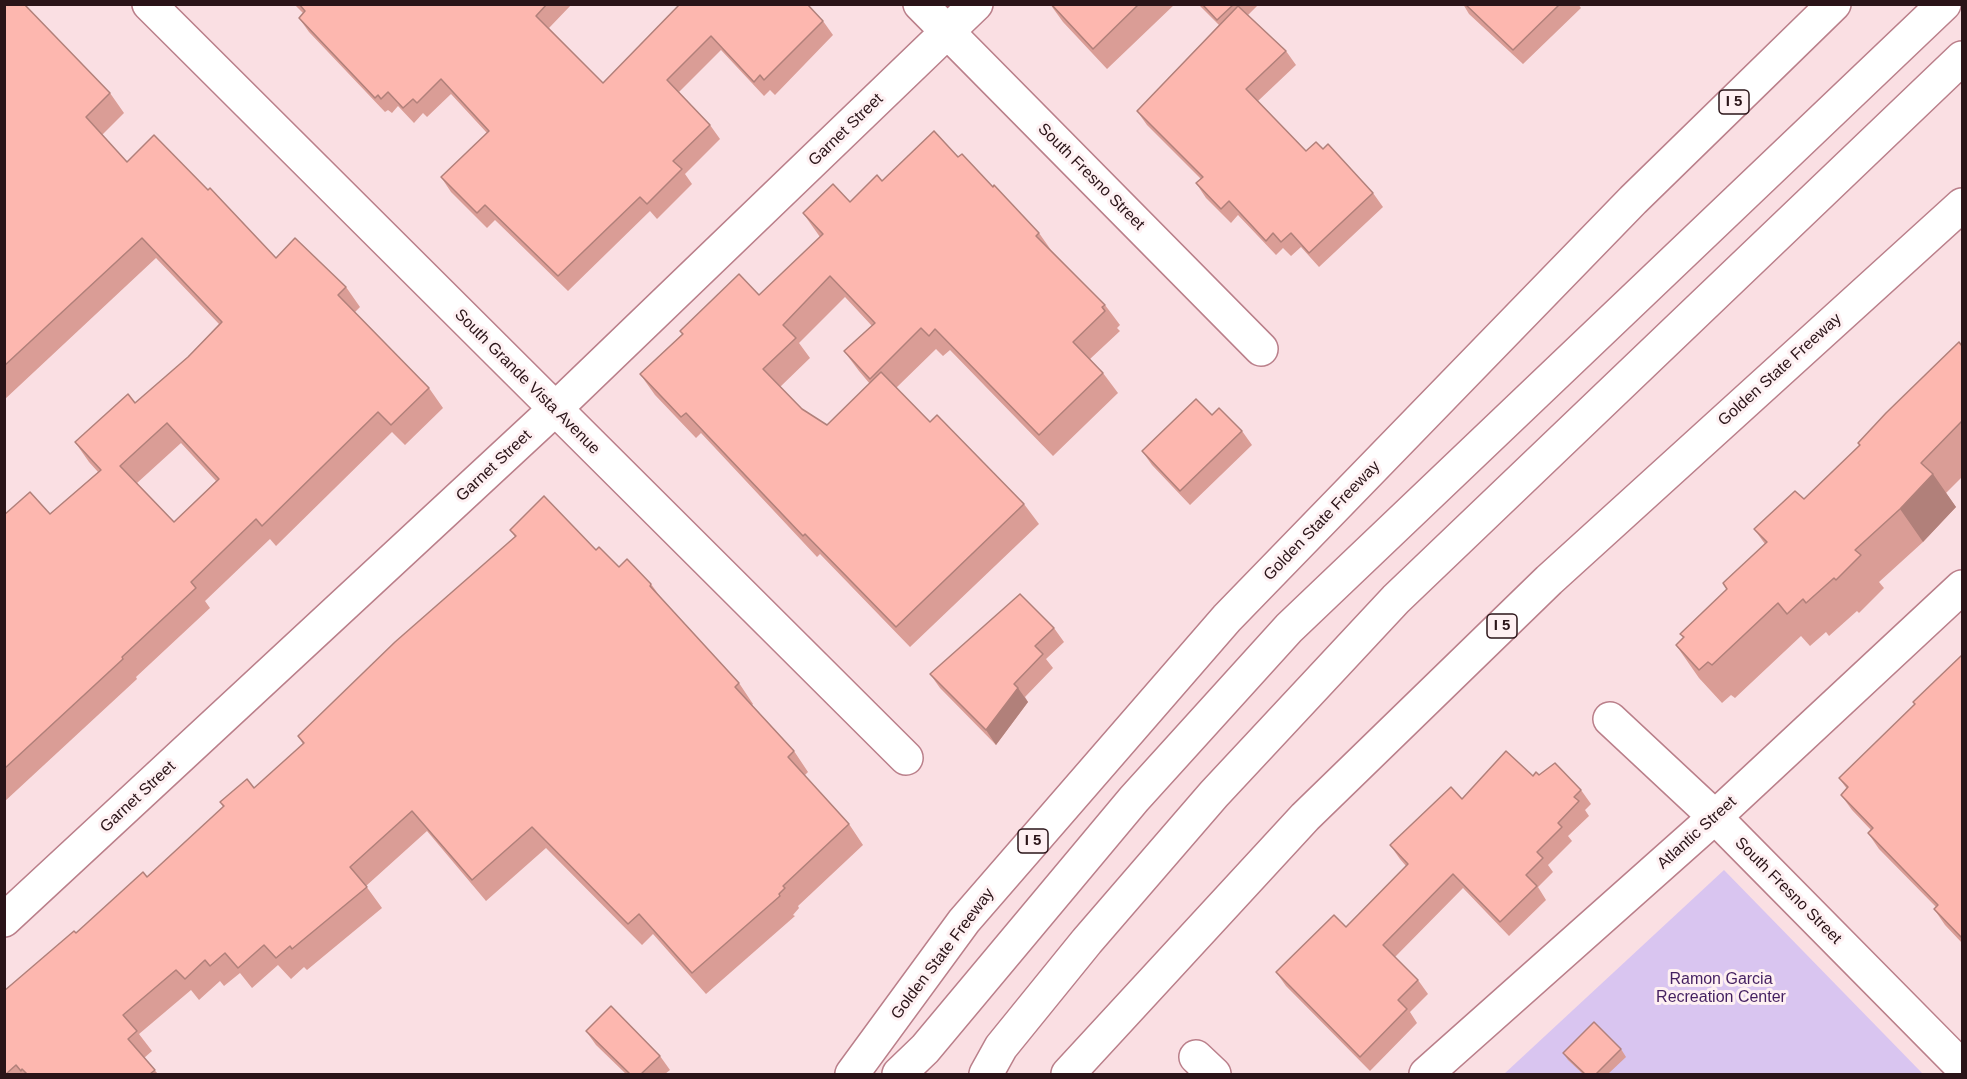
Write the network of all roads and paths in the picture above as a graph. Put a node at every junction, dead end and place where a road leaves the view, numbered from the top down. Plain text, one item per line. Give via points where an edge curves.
1 (149, 4) edge
2 (920, 4) edge
3 (976, 4) edge
4 (1834, 4) edge
5 (1944, 4) edge
6 (948, 32) junction
7 (1962, 58) edge
8 (1962, 205) edge
9 (1260, 349) dead end
10 (554, 410) junction
11 (1962, 587) edge
12 (1610, 719) dead end
13 (906, 758) dead end
14 (1715, 817) junction
15 (4, 920) edge
16 (1962, 1067) edge
17 (852, 1074) edge
18 (899, 1074) edge
19 (986, 1074) edge
20 (1068, 1074) edge
21 (1426, 1074) edge

1 - 10 main road, South Grande Vista Avenue
2 - 6 main road, South Fresno Street
3 - 6 main road, Garnet Street
4 - 17 main road, Golden State Freeway / I 5 via 1633,200 1227,618 964,921
5 - 18 main road via 1289,628 1134,800 925,1049
6 - 9 main road, South Fresno Street
6 - 10 main road, Garnet Street
7 - 19 main road via 1396,600 1214,794 1094,932 1001,1047
8 - 20 main road, Golden State Freeway / I 5 via 1549,580 1347,776
10 - 13 main road, South Grande Vista Avenue
10 - 15 main road, Garnet Street
11 - 14 main road, Atlantic Street
12 - 14 main road, South Fresno Street
14 - 16 main road, South Fresno Street
14 - 21 main road, Atlantic Street

